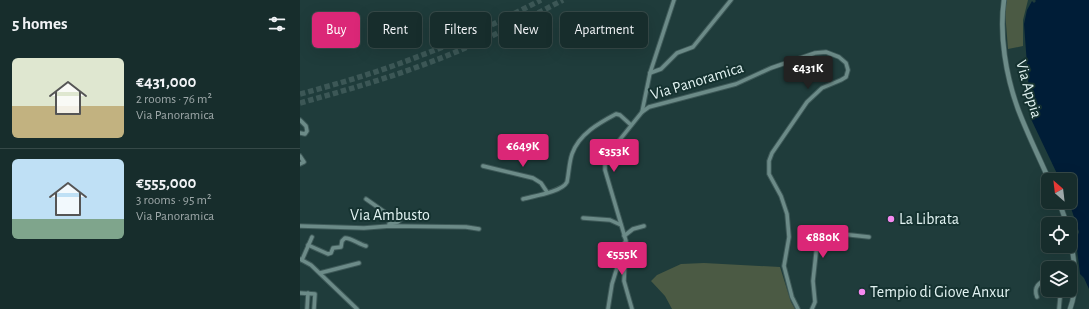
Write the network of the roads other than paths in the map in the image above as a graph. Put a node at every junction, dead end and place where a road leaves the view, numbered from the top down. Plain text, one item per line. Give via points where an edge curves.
1 (674, 0) edge
2 (731, 0) edge
3 (1004, 0) edge
4 (650, 73) junction
5 (642, 112) junction
6 (300, 120) edge
7 (631, 125) junction
8 (300, 133) edge
9 (300, 156) edge
10 (300, 164) edge
11 (483, 166) dead end
12 (1046, 173) edge
13 (547, 192) junction
14 (366, 199) dead end
15 (522, 199) dead end
16 (583, 218) dead end
17 (621, 225) junction
18 (300, 226) edge
19 (384, 226) junction
20 (644, 226) dead end
21 (479, 229) dead end
22 (624, 236) junction
23 (312, 237) dead end
24 (870, 237) dead end
25 (626, 241) junction
26 (308, 245) junction
27 (366, 246) dead end
28 (1072, 253) edge
29 (301, 259) edge
30 (359, 264) dead end
31 (320, 273) junction
32 (1041, 283) edge
33 (300, 293) edge
34 (308, 293) junction
35 (1037, 297) dead end
36 (1059, 297) edge
37 (307, 309) edge
38 (314, 309) edge
39 (357, 309) edge
40 (608, 309) edge
41 (632, 309) edge
42 (798, 309) edge
43 (812, 309) edge
44 (1059, 309) edge
45 (1070, 309) edge

1 - 4 street
2 - 4 street via 693,47 677,53 661,68
3 - 12 main road, Via Appia via 1004,40 1013,93
4 - 5 street
5 - 7 street, Via Panoramica
5 - 42 street, Via Panoramica via 653,105 741,82 813,53 826,52 845,62 848,68 846,77 822,88 807,102 769,161 769,174 782,196 786,210 789,233 785,268
6 - 8 street via 307,131 305,134
7 - 13 street via 616,114 586,133 573,152 565,185 561,189
7 - 17 street, Via Panoramica via 608,154 605,163 606,176
9 - 10 street via 304,162
11 - 13 street via 533,178 542,184
13 - 15 street
14 - 19 street via 400,220
16 - 17 street via 610,220
17 - 22 street, Via Panoramica
18 - 19 street, Via Ambusto
19 - 21 street, Via Ambusto
20 - 22 street via 633,229
22 - 25 street, Via Panoramica
23 - 26 street
24 - 43 street via 832,233 820,238 817,244 813,281 815,302
25 - 40 street via 612,284
25 - 41 street, Via Panoramica via 624,282
26 - 27 street via 328,254 333,248 341,247 345,238
26 - 29 street
28 - 45 main road via 1076,282
29 - 31 street
30 - 31 street
31 - 39 street
32 - 35 street via 1035,291
33 - 34 street
34 - 37 street
34 - 38 street via 315,294
36 - 44 street

